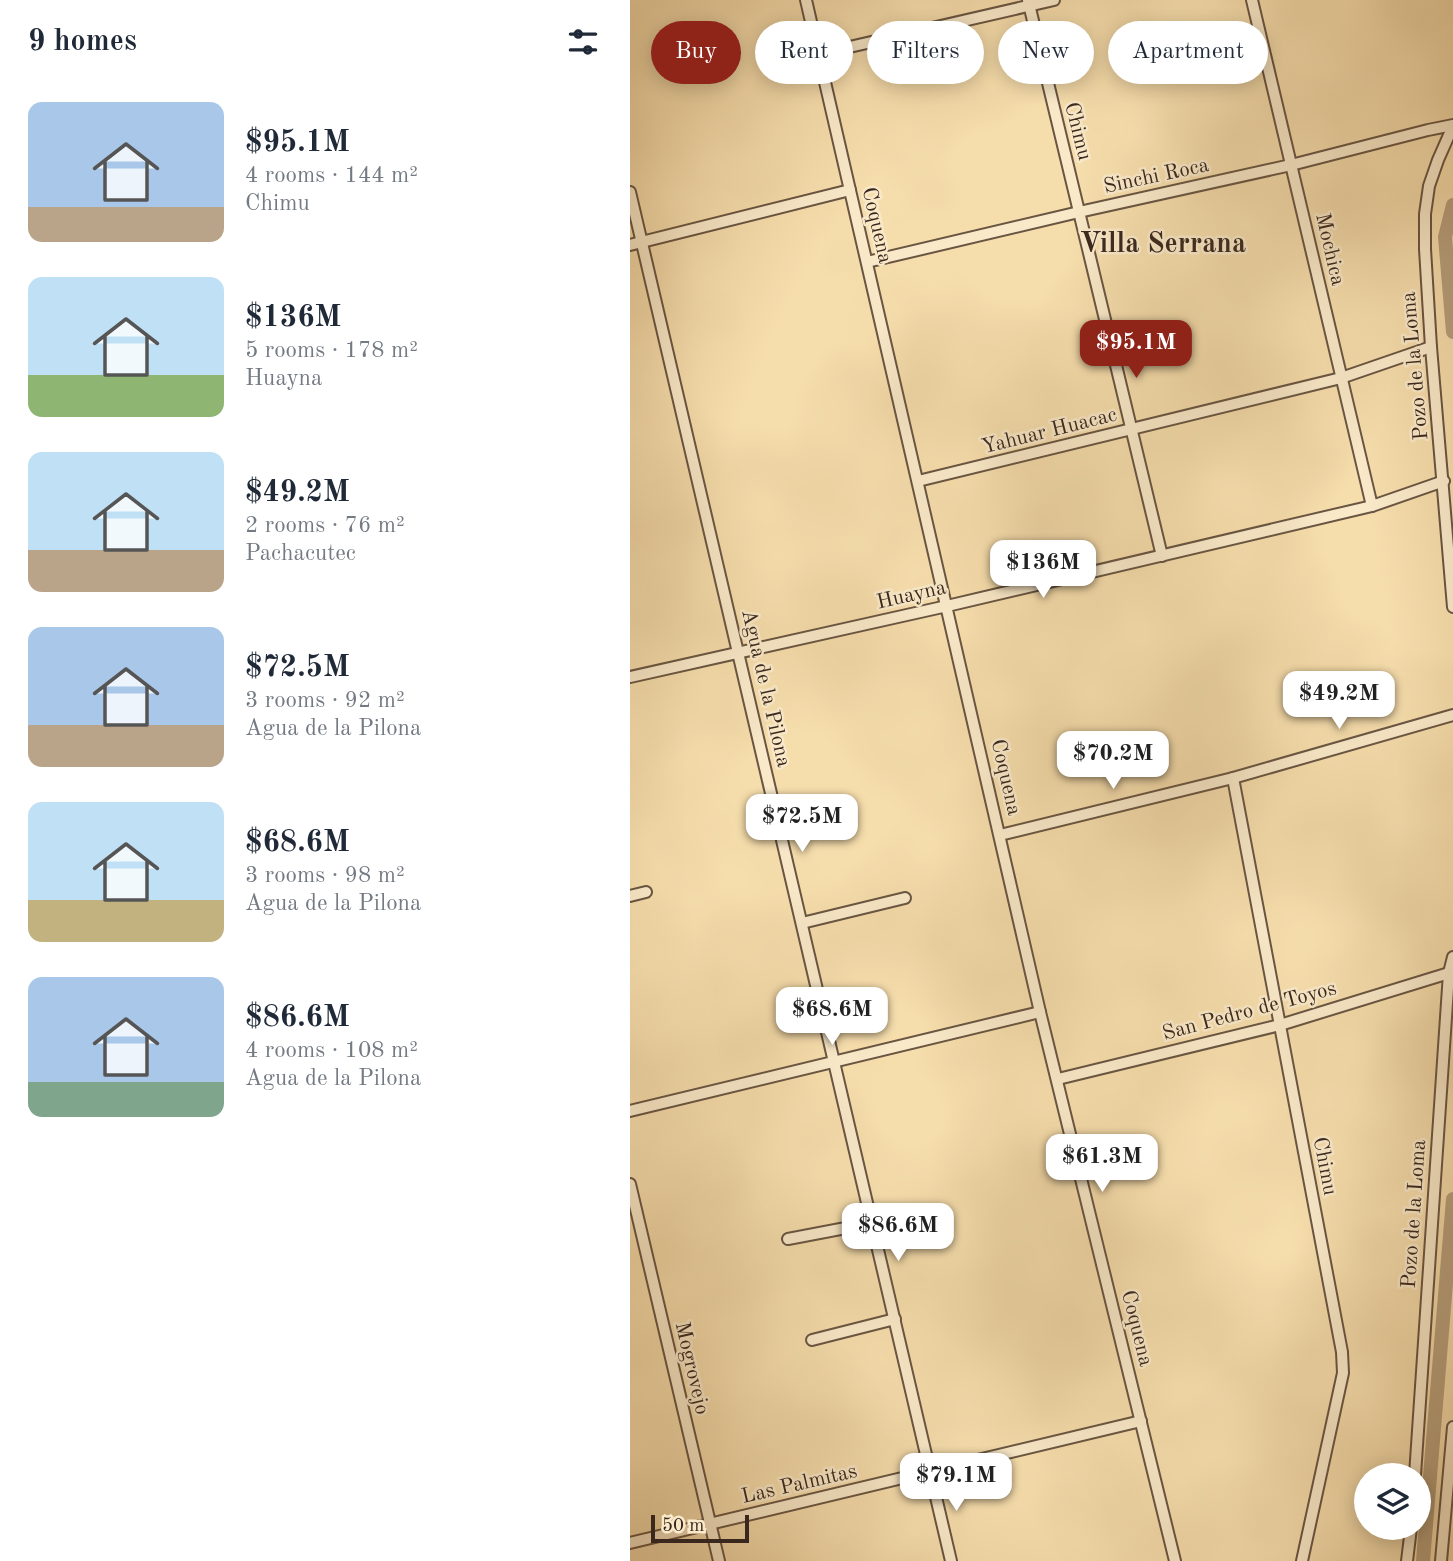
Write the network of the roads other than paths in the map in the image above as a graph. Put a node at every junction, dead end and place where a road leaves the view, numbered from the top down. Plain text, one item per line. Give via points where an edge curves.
1 (806, 0) edge
2 (1054, 0) edge
3 (1252, 0) edge
4 (1029, 3) edge
5 (811, 21) edge
6 (853, 46) edge
7 (826, 84) edge
8 (1453, 125) edge
9 (1291, 165) junction
10 (850, 190) junction
11 (630, 192) edge
12 (1079, 212) junction
13 (642, 242) junction
14 (630, 245) edge
15 (867, 262) junction
16 (1431, 347) junction
17 (1341, 378) junction
18 (1132, 429) junction
19 (918, 481) junction
20 (1444, 481) junction
21 (1372, 506) junction
22 (1162, 556) junction
23 (947, 606) junction
24 (1453, 607) edge
25 (740, 653) junction
26 (630, 677) edge
27 (1453, 715) edge
28 (1233, 778) junction
29 (1000, 835) junction
30 (646, 892) dead end
31 (630, 896) edge
32 (905, 898) dead end
33 (802, 923) junction
34 (1453, 957) edge
35 (1449, 973) junction
36 (1040, 1012) junction
37 (1280, 1025) junction
38 (834, 1063) junction
39 (1058, 1079) junction
40 (630, 1111) edge
41 (630, 1184) edge
42 (872, 1223) junction
43 (788, 1239) dead end
44 (895, 1319) junction
45 (812, 1340) dead end
46 (1141, 1421) junction
47 (1453, 1427) edge
48 (1416, 1463) edge
49 (931, 1471) junction
50 (710, 1524) junction
51 (1410, 1540) edge
52 (630, 1543) edge
53 (1448, 1548) edge
54 (719, 1561) edge
55 (951, 1561) edge
56 (1175, 1561) edge
57 (1302, 1561) edge
58 (1407, 1561) edge
59 (1441, 1561) edge

1 - 5 street, Coquena
2 - 4 street
3 - 9 street, Mochica
4 - 6 street
4 - 12 street, Chimu
7 - 10 street, Coquena
8 - 9 street, Sinchi Roca
8 - 16 street, Pozo de la Loma via 1437,160 1425,214
9 - 12 street, Sinchi Roca
9 - 17 street, Mochica
10 - 13 street
10 - 15 street, Coquena
11 - 13 street, Agua de la Pilona
12 - 15 street, Sinchi Roca
12 - 18 street, Chimu
13 - 14 street
13 - 25 street, Agua de la Pilona
15 - 19 street, Coquena
16 - 17 street, Yahuar Huacac
16 - 20 street, Pozo de la Loma
17 - 18 street, Yahuar Huacac
17 - 21 street, Mochica
18 - 19 street, Yahuar Huacac
18 - 22 street, Chimu
19 - 23 street, Coquena
20 - 21 street, Huayna
20 - 24 street, Pozo de la Loma
21 - 22 street, Huayna
22 - 23 street, Huayna
23 - 25 street, Huayna
23 - 29 street, Coquena
25 - 26 street, Huayna
25 - 33 street, Agua de la Pilona
27 - 28 street
28 - 29 street
28 - 37 street, Chimu
29 - 36 street, Coquena
30 - 31 street
32 - 33 street
33 - 38 street, Agua de la Pilona
34 - 35 street, Pozo de la Loma
35 - 37 street, San Pedro de Toyos
35 - 48 street, Pozo de la Loma
36 - 38 street
36 - 39 street, Coquena
37 - 39 street, San Pedro de Toyos
37 - 57 street, Chimu via 1343,1373
38 - 40 street
38 - 42 street, Agua de la Pilona
39 - 46 street, Coquena
41 - 50 street, Mogrovejo
42 - 43 street
42 - 44 street, Agua de la Pilona
44 - 45 street
44 - 49 street, Agua de la Pilona
46 - 49 street, Las Palmitas
46 - 56 street, Coquena
47 - 53 street
49 - 50 street, Las Palmitas
49 - 55 street, Agua de la Pilona
50 - 52 street, Las Palmitas
50 - 54 street, Mogrovejo
51 - 58 street
53 - 59 street

